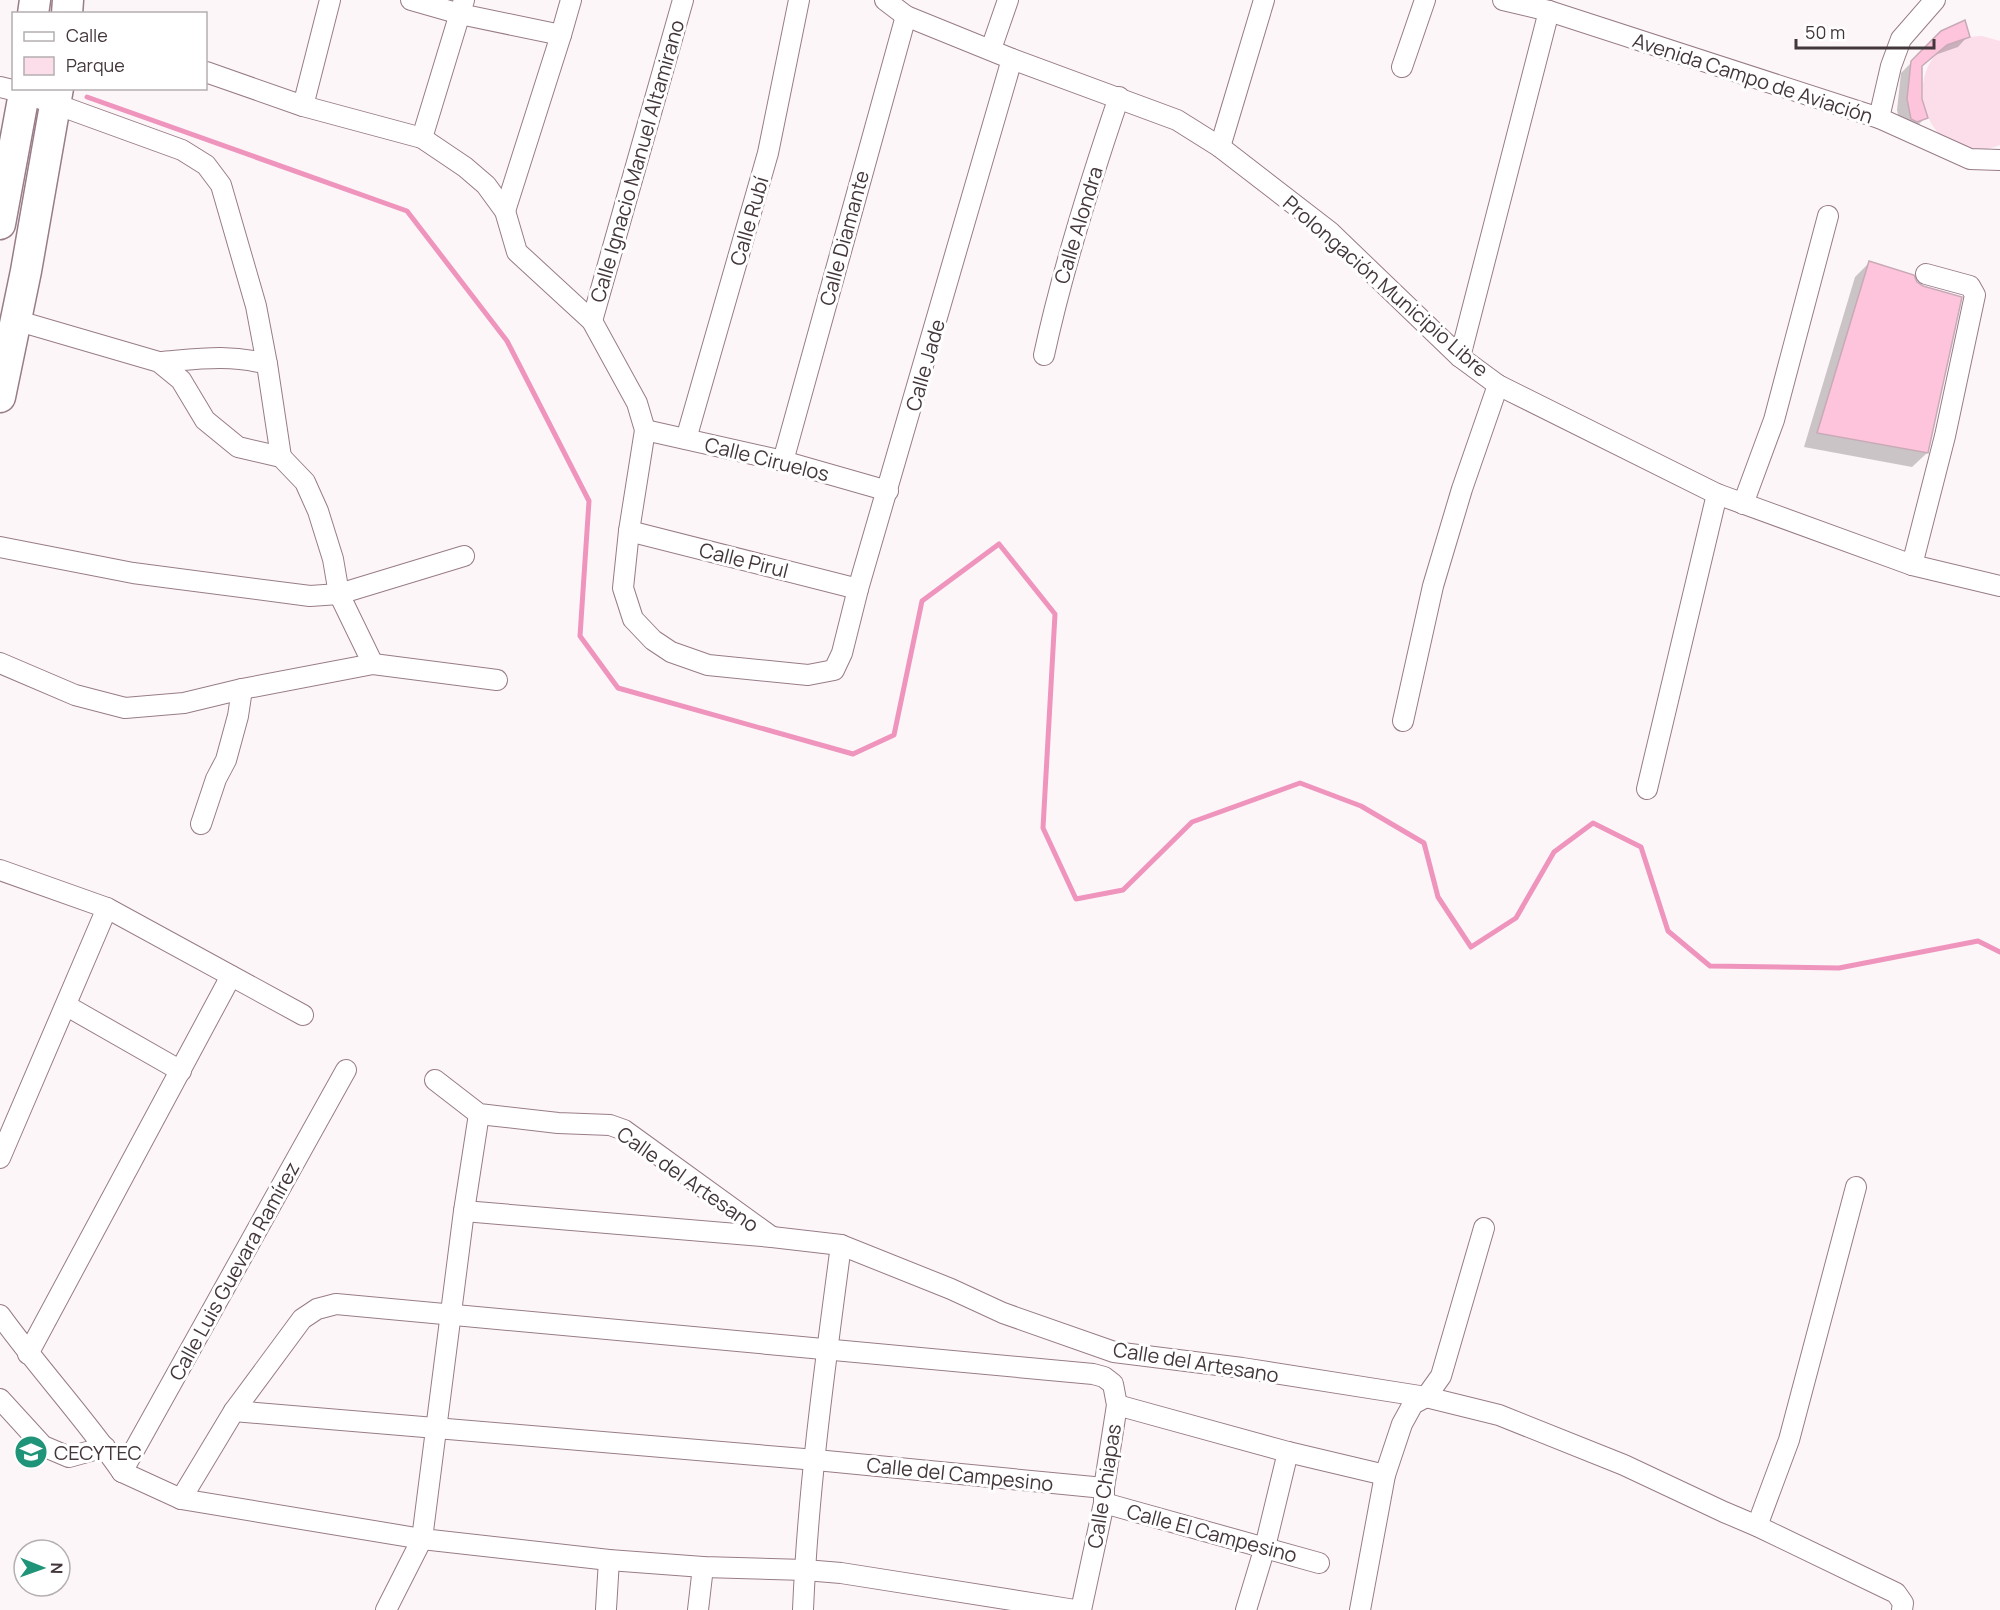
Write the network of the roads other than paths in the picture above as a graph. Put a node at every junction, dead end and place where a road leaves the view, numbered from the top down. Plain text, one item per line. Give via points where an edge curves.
1 (330, 0) edge
2 (411, 0) edge
3 (571, 0) edge
4 (683, 0) edge
5 (799, 0) edge
6 (885, 0) edge
7 (1008, 0) edge
8 (1425, 0) edge
9 (1503, 0) edge
10 (1935, 0) edge
11 (1257, 2) edge
12 (462, 7) edge
13 (1549, 11) junction
14 (906, 16) junction
15 (561, 35) junction
16 (991, 49) junction
17 (1012, 59) junction
18 (1402, 67) dead end
19 (207, 72) edge
20 (17, 90) edge
21 (57, 97) edge
22 (1119, 97) junction
23 (303, 106) junction
24 (1879, 118) junction
25 (422, 138) junction
26 (1221, 147) junction
27 (2000, 160) edge
28 (505, 211) junction
29 (1828, 216) dead end
30 (0, 224) edge
31 (1926, 274) dead end
32 (15, 320) junction
33 (592, 321) junction
34 (1044, 355) dead end
35 (1460, 357) junction
36 (159, 362) junction
37 (267, 364) junction
38 (1498, 385) junction
39 (0, 397) edge
40 (645, 430) junction
41 (686, 440) junction
42 (281, 457) junction
43 (783, 461) junction
44 (888, 491) junction
45 (1717, 494) junction
46 (1743, 504) junction
47 (629, 531) junction
48 (0, 547) edge
49 (464, 556) dead end
50 (1912, 565) junction
51 (2000, 586) edge
52 (858, 589) junction
53 (339, 594) junction
54 (0, 663) edge
55 (373, 664) junction
56 (497, 680) dead end
57 (242, 689) junction
58 (1403, 721) dead end
59 (1647, 789) dead end
60 (201, 824) dead end
61 (0, 870) edge
62 (107, 908) junction
63 (231, 976) junction
64 (67, 1006) junction
65 (303, 1015) dead end
66 (346, 1070) dead end
67 (181, 1071) junction
68 (435, 1080) dead end
69 (479, 1114) junction
70 (0, 1158) edge
71 (1856, 1187) dead end
72 (464, 1211) junction
73 (1484, 1228) dead end
74 (772, 1237) junction
75 (841, 1245) junction
76 (450, 1314) junction
77 (0, 1315) edge
78 (827, 1349) junction
79 (28, 1354) junction
80 (1426, 1397) junction
81 (0, 1399) edge
82 (1117, 1405) junction
83 (234, 1411) junction
84 (436, 1429) junction
85 (105, 1447) junction
86 (1288, 1452) junction
87 (816, 1460) junction
88 (122, 1472) junction
89 (1386, 1475) junction
90 (1104, 1496) junction
91 (181, 1499) junction
92 (1757, 1526) junction
93 (422, 1539) junction
94 (1265, 1547) junction
95 (609, 1560) junction
96 (1320, 1563) dead end
97 (703, 1567) junction
98 (805, 1570) junction
99 (606, 1609) edge
100 (386, 1610) edge
101 (698, 1610) edge
102 (803, 1610) edge
103 (1075, 1610) edge
104 (1081, 1610) edge
105 (1246, 1610) edge
106 (1360, 1610) edge
107 (1902, 1610) edge

1 - 23 street
2 - 12 street
3 - 15 street
4 - 33 street, Calle Ignacio Manuel Altamirano
5 - 41 street, Calle Rubí via 768,153
6 - 14 street, Prolongación Municipio Libre
7 - 16 street
8 - 18 street
9 - 13 street, Avenida Campo de Aviación
10 - 24 street via 1901,39
11 - 26 street
12 - 15 street
12 - 25 street
13 - 24 street, Avenida Campo de Aviación
13 - 35 street
14 - 16 street, Prolongación Municipio Libre
14 - 43 street, Calle Diamante
15 - 28 street
16 - 17 street, Prolongación Municipio Libre
17 - 22 street, Prolongación Municipio Libre
17 - 44 street, Calle Jade
19 - 23 street
20 - 21 street
20 - 30 main road
21 - 32 main road
21 - 37 street via 182,150 207,165 220,185 256,306
22 - 26 street, Prolongación Municipio Libre via 1177,120
22 - 34 street, Calle Alondra via 1081,208
23 - 25 street
24 - 27 street, Avenida Campo de Aviación via 1970,159
25 - 28 street via 486,185
26 - 35 street, Prolongación Municipio Libre via 1330,232
28 - 33 street via 518,252
29 - 46 street via 1774,420
31 - 50 street via 1971,286 1975,295 1946,435
32 - 36 street
32 - 39 main road
33 - 40 street via 637,403
35 - 38 street, Prolongación Municipio Libre
36 - 37 street via 244,358
36 - 42 street via 181,380 205,420 238,447
37 - 42 street
38 - 45 street, Prolongación Municipio Libre
38 - 58 street via 1433,586
40 - 41 street, Calle Ciruelos
40 - 47 street
41 - 43 street, Calle Ciruelos
42 - 53 street via 305,482 318,511
43 - 44 street, Calle Ciruelos
44 - 52 street, Calle Jade
45 - 46 street, Prolongación Municipio Libre
45 - 59 street
46 - 50 street, Prolongación Municipio Libre
47 - 52 street, Calle Pirul
47 - 52 street, Calle Jade via 623,588 633,619 671,652 708,665 808,675 834,670
48 - 53 street via 133,573 310,596
49 - 53 street
50 - 51 street, Prolongación Municipio Libre
53 - 55 street
54 - 57 street via 75,695 125,708 184,703
55 - 56 street
55 - 57 street
57 - 60 street via 226,760
61 - 62 street
62 - 63 street
62 - 64 street
63 - 65 street
63 - 67 street
64 - 67 street
64 - 70 street
66 - 88 street, Calle Luis Guevara Ramírez
67 - 79 street
68 - 69 street
69 - 72 street
69 - 74 street, Calle del Artesano via 610,1125 624,1130
71 - 92 street via 1789,1440
72 - 74 street, Calle del Artesano
72 - 76 street
73 - 80 street via 1441,1376
74 - 75 street, Calle del Artesano
75 - 78 street
75 - 80 street, Calle del Artesano via 1003,1313 1114,1352
76 - 78 street
76 - 83 street via 336,1305 317,1310 302,1319
76 - 84 street
77 - 79 street
78 - 82 street, Calle Chiapas via 1094,1374 1113,1384
78 - 87 street
79 - 85 street
80 - 89 street via 1413,1404 1402,1424
80 - 92 street, Calle del Artesano via 1500,1415 1624,1465
81 - 85 street via 43,1446 69,1457
82 - 86 street
82 - 90 street, Calle Chiapas
83 - 84 street, Calle del Campesino
83 - 91 street
84 - 87 street, Calle del Campesino
84 - 93 street
85 - 88 street
86 - 89 street
86 - 94 street
87 - 90 street, Calle del Campesino
87 - 98 street
88 - 91 street
89 - 106 street
90 - 94 street, Calle El Campesino
90 - 104 street, Calle Chiapas
91 - 93 street
92 - 107 street, Calle del Artesano via 1896,1593 1903,1603
93 - 95 street
93 - 100 street
94 - 96 street, Calle El Campesino
94 - 105 street
95 - 97 street
95 - 99 street
97 - 98 street
97 - 101 street
98 - 102 street
98 - 103 street

